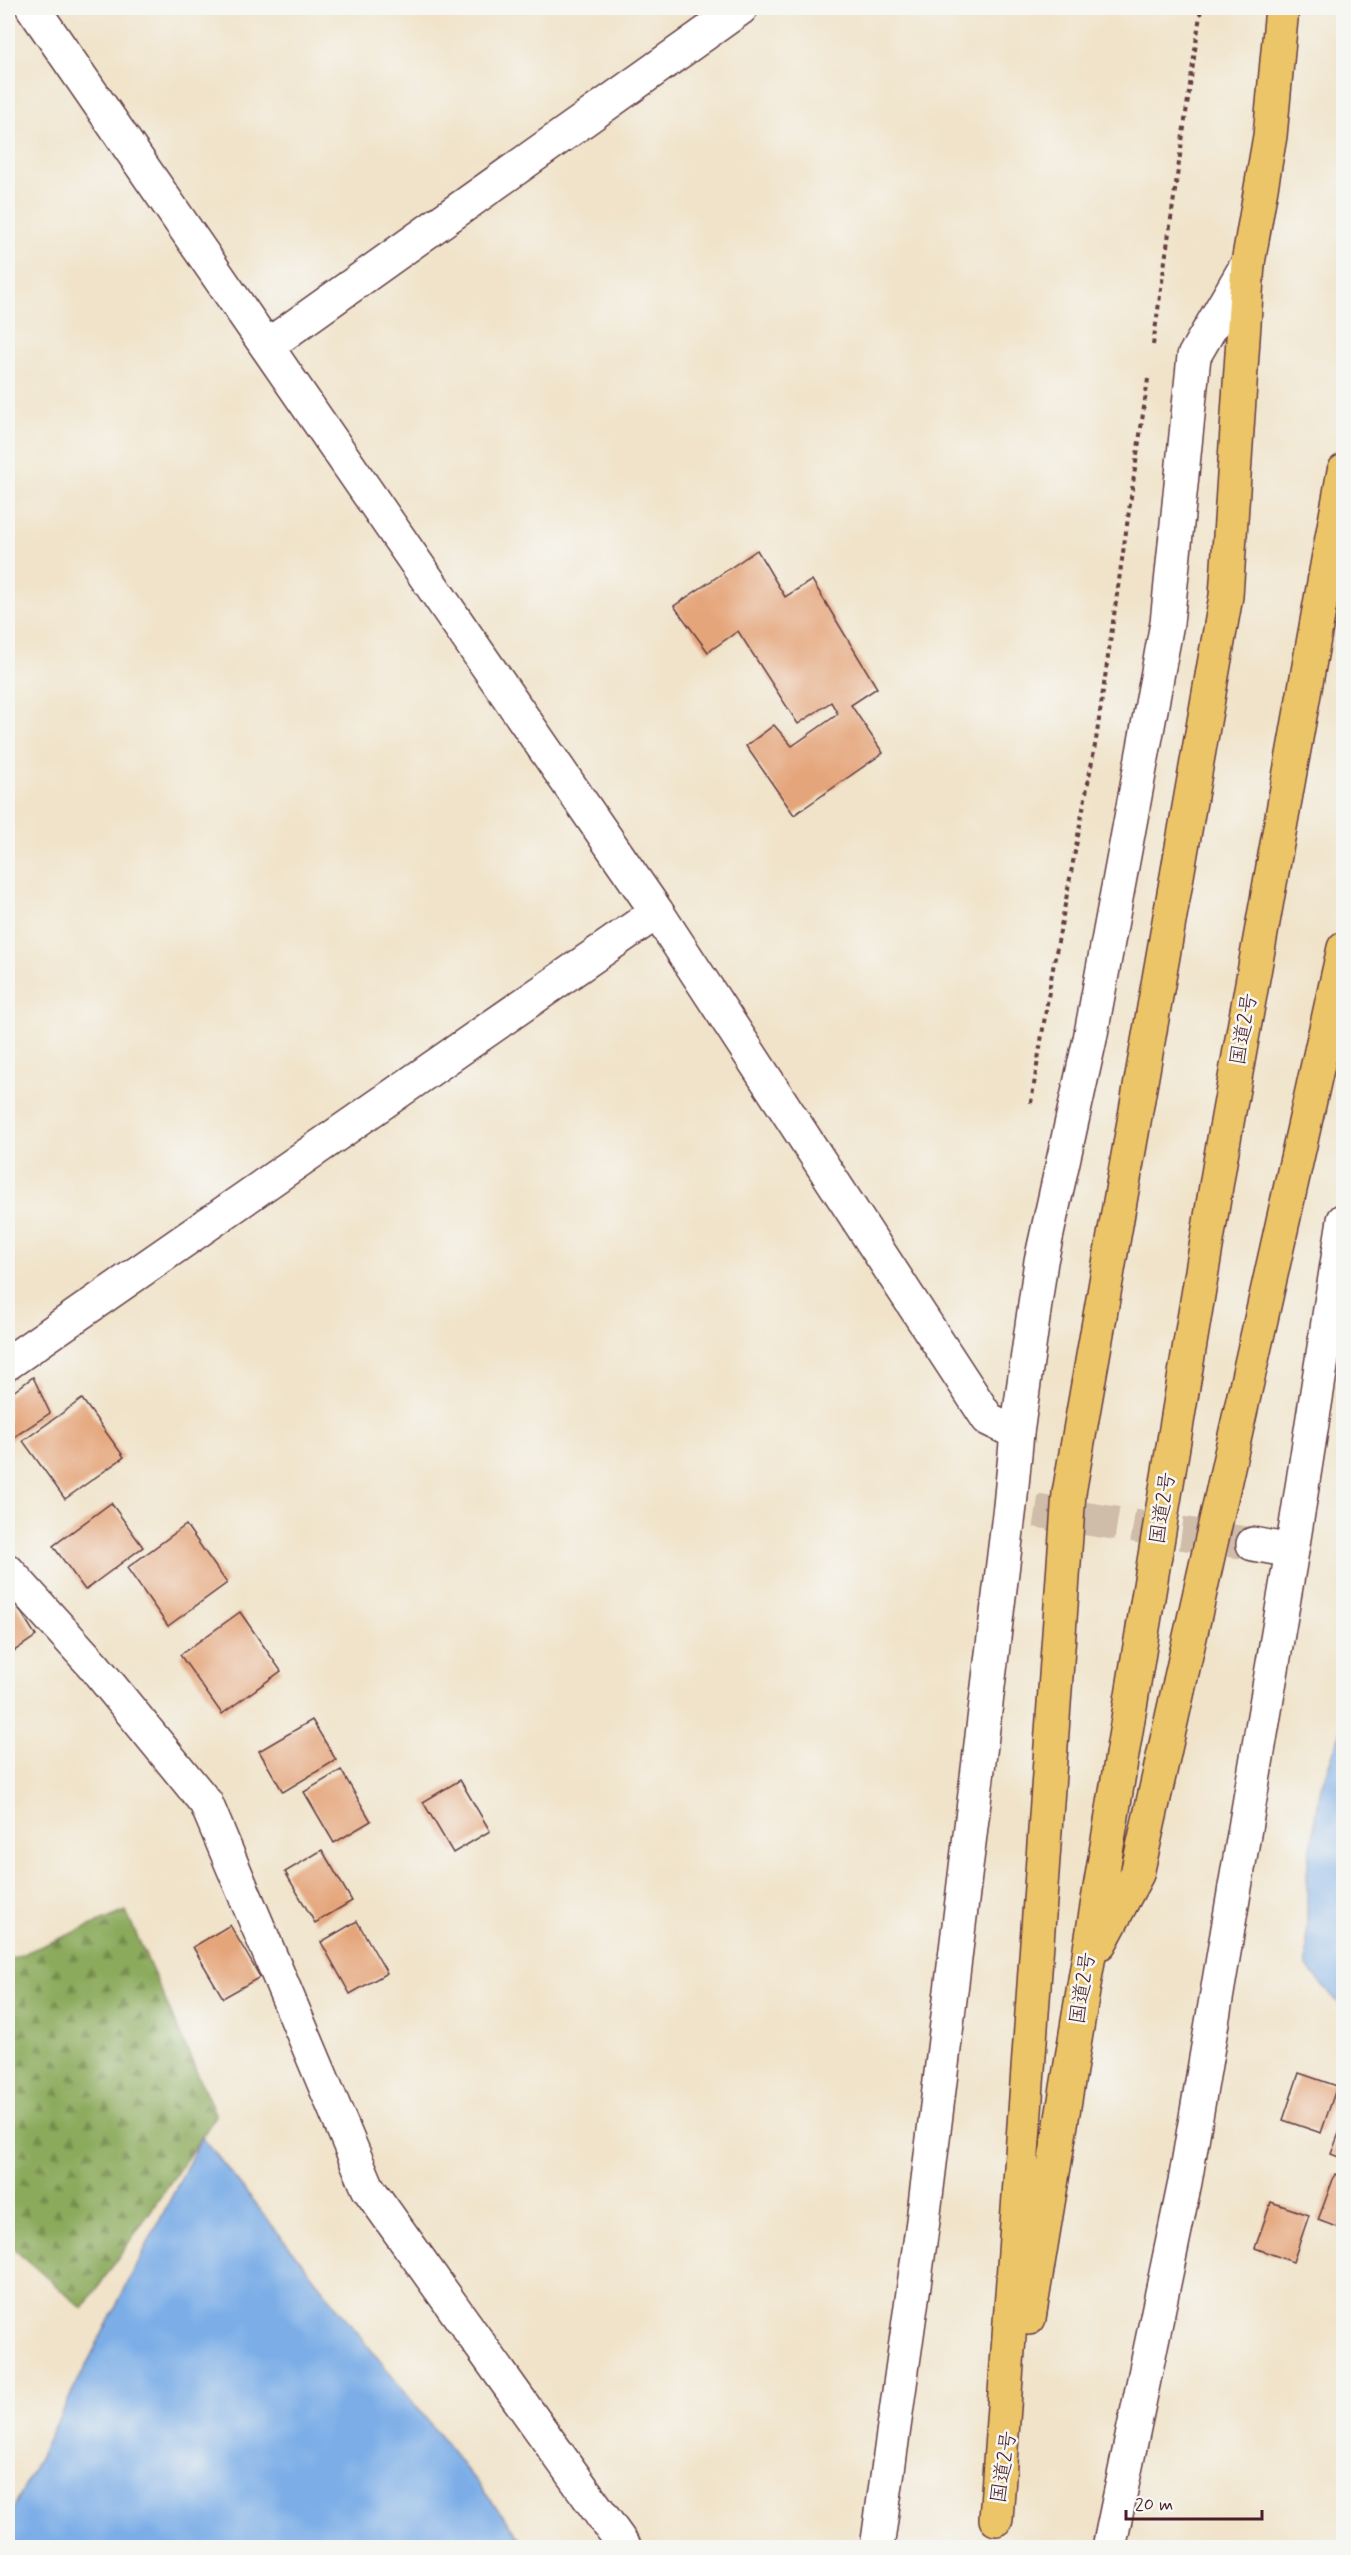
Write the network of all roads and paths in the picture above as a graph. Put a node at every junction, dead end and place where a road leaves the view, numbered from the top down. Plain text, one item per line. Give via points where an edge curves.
1 (33, 8) edge
2 (741, 8) edge
3 (1282, 8) edge
4 (1248, 263) junction
5 (267, 346) junction
6 (1344, 471) edge
7 (657, 912) junction
8 (1344, 948) edge
9 (1344, 1220) edge
10 (8, 1363) edge
11 (1017, 1433) junction
12 (1253, 1544) tunnel mouth
13 (1293, 1551) junction
14 (8, 1571) edge
15 (1087, 1967) junction
16 (994, 2533) edge
17 (624, 2547) edge
18 (877, 2547) edge
19 (1109, 2547) edge

1 - 5 street
2 - 5 street
3 - 4 highway via 1270,136
4 - 11 street via 1194,356 1167,622 1090,1039 1041,1261
4 - 16 highway via 1226,596 1069,1493
5 - 7 street
6 - 15 highway, 国道2号 via 1221,1156
7 - 10 street
7 - 11 street via 988,1419
8 - 15 highway via 1137,1874
9 - 13 street
11 - 18 street via 1023,1508
12 - 13 street
13 - 19 street via 1185,2182
14 - 17 street via 94,1666 206,1803 368,2188
15 - 16 highway, 国道2号

